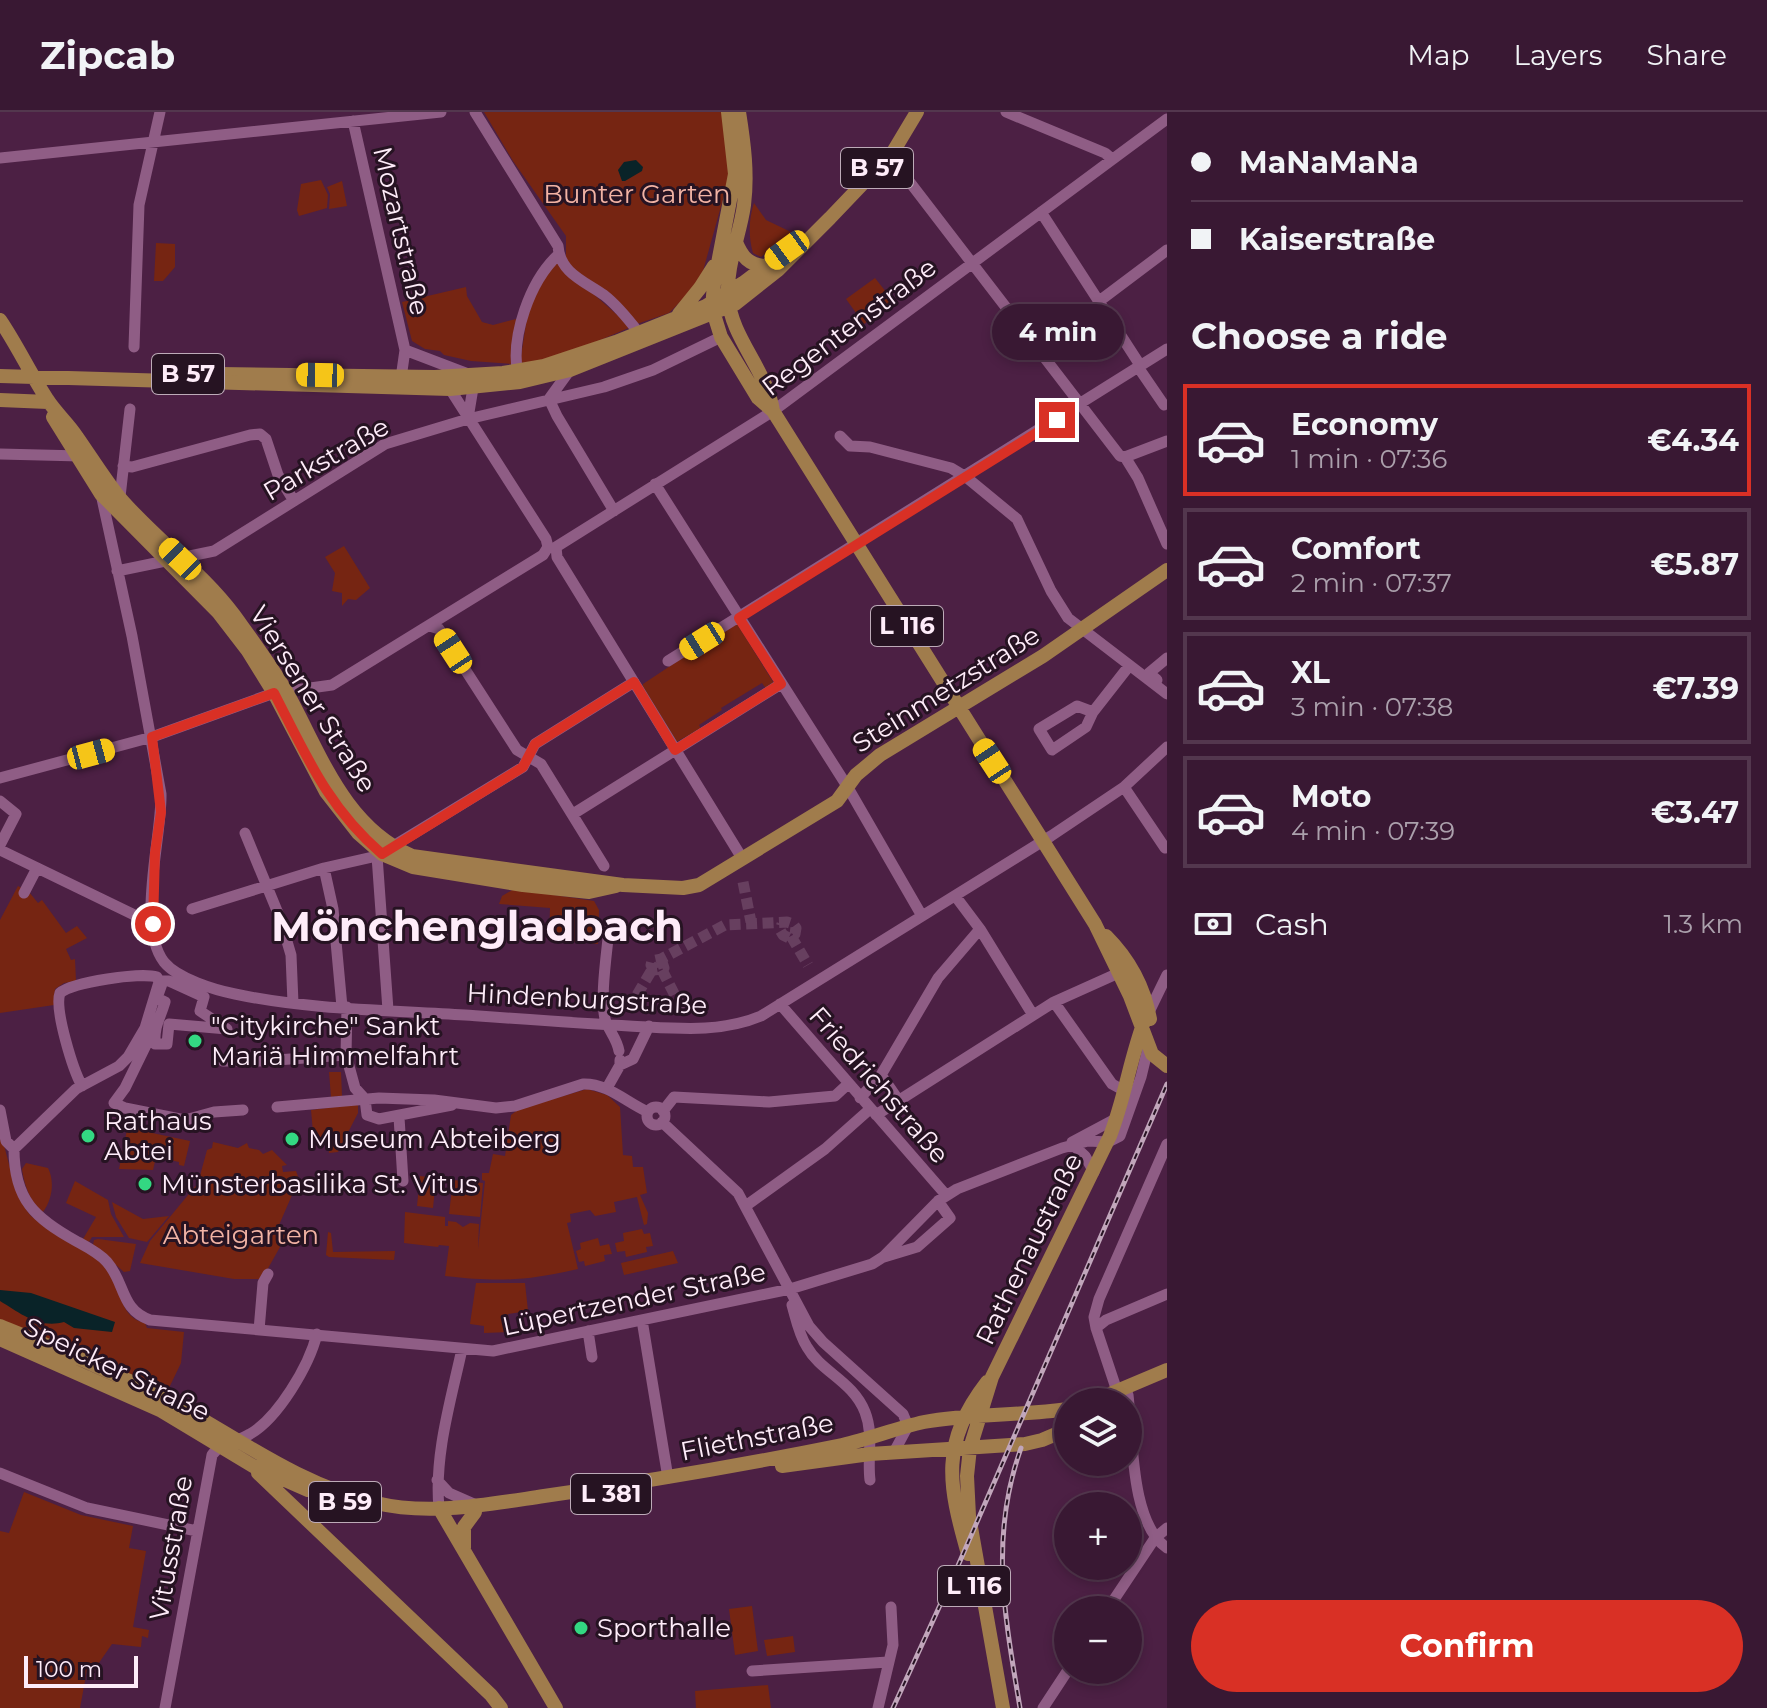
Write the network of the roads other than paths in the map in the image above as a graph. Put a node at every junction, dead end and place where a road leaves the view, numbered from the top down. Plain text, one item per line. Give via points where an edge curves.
1 (160, 112) edge
2 (441, 112) edge
3 (475, 112) edge
4 (728, 112) edge
5 (739, 112) edge
6 (917, 112) edge
7 (1006, 112) edge
8 (353, 121) junction
9 (1164, 126) edge
10 (152, 141) junction
11 (889, 155) junction
12 (0, 158) edge
13 (1112, 159) junction
14 (1041, 212) junction
15 (830, 218) junction
16 (736, 242) junction
17 (1167, 250) edge
18 (558, 255) junction
19 (720, 255) junction
20 (973, 263) junction
21 (765, 266) junction
22 (728, 300) junction
23 (1098, 302) junction
24 (712, 309) junction
25 (676, 318) junction
26 (5, 330) edge
27 (639, 333) junction
28 (721, 337) junction
29 (134, 347) dead end
30 (1167, 349) edge
31 (405, 350) junction
32 (1139, 366) junction
33 (0, 369) edge
34 (570, 370) junction
35 (513, 375) junction
36 (0, 376) edge
37 (34, 378) junction
38 (401, 378) junction
39 (473, 382) junction
40 (385, 388) junction
41 (450, 389) junction
42 (549, 399) junction
43 (0, 400) edge
44 (48, 402) junction
45 (1079, 405) junction
46 (1164, 405) dead end
47 (130, 409) dead end
48 (773, 411) junction
49 (468, 419) junction
50 (840, 436) dead end
51 (1167, 441) edge
52 (0, 454) edge
53 (83, 456) junction
54 (1125, 457) junction
55 (123, 466) junction
56 (966, 477) junction
57 (655, 484) junction
58 (101, 494) junction
59 (120, 497) junction
60 (294, 501) junction
61 (614, 511) junction
62 (856, 544) junction
63 (1167, 544) edge
64 (214, 551) junction
65 (174, 560) junction
66 (1167, 570) edge
67 (117, 571) junction
68 (201, 579) junction
69 (739, 618) junction
70 (430, 626) junction
71 (1083, 629) junction
72 (1167, 658) edge
73 (668, 661) dead end
74 (1129, 666) junction
75 (634, 682) junction
76 (781, 684) junction
77 (1167, 691) edge
78 (280, 692) junction
79 (958, 708) junction
80 (1093, 712) junction
81 (152, 737) junction
82 (1167, 747) edge
83 (675, 750) junction
84 (529, 756) junction
85 (0, 778) edge
86 (847, 786) junction
87 (1124, 787) junction
88 (0, 801) edge
89 (573, 814) junction
90 (245, 833) dead end
91 (1042, 841) junction
92 (1163, 846) dead end
93 (0, 847) edge
94 (384, 853) junction
95 (742, 858) junction
96 (604, 866) dead end
97 (37, 868) junction
98 (324, 868) junction
99 (268, 885) junction
100 (620, 885) joint
101 (24, 893) dead end
102 (956, 897) junction
103 (192, 909) dead end
104 (922, 916) junction
105 (153, 924) junction
106 (1095, 924) junction
107 (609, 929) dead end
108 (980, 929) junction
109 (168, 966) junction
110 (1119, 971) junction
111 (1167, 975) edge
112 (1136, 976) junction
113 (157, 977) junction
114 (1054, 1002) junction
115 (293, 1003) junction
116 (780, 1004) junction
117 (344, 1007) junction
118 (388, 1010) junction
119 (1148, 1011) junction
120 (1033, 1015) junction
121 (607, 1024) junction
122 (649, 1026) junction
123 (1142, 1027) junction
124 (145, 1028) junction
125 (167, 1044) joint
126 (1149, 1047) junction
127 (346, 1055) junction
128 (619, 1056) junction
129 (227, 1061) dead end
130 (1166, 1064) edge
131 (881, 1075) junction
132 (1141, 1077) junction
133 (848, 1084) junction
134 (82, 1086) junction
135 (607, 1088) junction
136 (1123, 1090) junction
137 (860, 1098) junction
138 (365, 1099) junction
139 (899, 1101) junction
140 (460, 1104) junction
141 (277, 1107) dead end
142 (0, 1110) edge
143 (243, 1110) dead end
144 (873, 1112) junction
145 (663, 1116) junction
146 (399, 1117) junction
147 (1117, 1118) junction
148 (1108, 1142) junction
149 (1167, 1144) edge
150 (1068, 1147) junction
151 (14, 1149) junction
152 (1094, 1172) junction
153 (403, 1181) dead end
154 (942, 1198) junction
155 (747, 1205) junction
156 (883, 1257) junction
157 (268, 1274) dead end
158 (787, 1290) junction
159 (1167, 1294) edge
160 (642, 1320) junction
161 (0, 1326) edge
162 (1096, 1328) junction
163 (259, 1330) junction
164 (588, 1331) junction
165 (317, 1334) junction
166 (0, 1339) edge
167 (462, 1349) junction
168 (592, 1357) dead end
169 (1167, 1370) edge
170 (1167, 1378) edge
171 (1117, 1388) edge
172 (1134, 1388) edge
173 (1141, 1388) edge
174 (1054, 1410) edge
175 (974, 1421) junction
176 (908, 1426) junction
177 (960, 1431) junction
178 (1054, 1435) edge
179 (871, 1437) junction
180 (235, 1440) junction
181 (219, 1446) junction
182 (970, 1448) junction
183 (953, 1449) junction
184 (935, 1450) junction
185 (894, 1452) junction
186 (870, 1454) junction
187 (253, 1466) junction
188 (0, 1473) edge
189 (1137, 1476) edge
190 (668, 1478) junction
191 (437, 1480) junction
192 (870, 1480) dead end
193 (474, 1508) junction
194 (440, 1512) junction
195 (1167, 1528) edge
196 (197, 1531) junction
197 (1155, 1538) junction
198 (1167, 1548) edge
199 (465, 1552) junction
200 (1116, 1596) edge
201 (891, 1607) dead end
202 (888, 1662) junction
203 (752, 1671) dead end
204 (1059, 1684) edge
205 (165, 1708) edge
206 (501, 1708) edge
207 (556, 1708) edge
208 (878, 1708) edge
209 (996, 1708) edge
210 (1003, 1708) edge
211 (1043, 1708) edge

1 - 10 street
2 - 8 street
3 - 18 street via 558,246
4 - 19 main road, L 116 via 735,174
5 - 16 main road via 747,176
6 - 11 main road, B 57
7 - 13 street
8 - 10 street
8 - 31 street, Mozartstraße
9 - 13 street, Regentenstraße
10 - 12 street
10 - 29 street via 139,205
11 - 15 main road, B 57
11 - 20 street
13 - 14 street, Regentenstraße
14 - 20 street, Regentenstraße
14 - 23 street
15 - 21 main road, B 57
15 - 22 main road, B 57 via 778,270
16 - 21 main road via 746,260
16 - 22 main road
17 - 23 street
18 - 27 street via 569,272 606,296
18 - 35 street via 539,277 525,310
19 - 24 main road, L 116
19 - 25 main road
20 - 45 street
20 - 48 street, Regentenstraße
21 - 22 main road, B 57
22 - 24 main road, B 57
22 - 48 main road, L 116
23 - 32 street
24 - 25 main road, B 57
24 - 28 main road, L 116
24 - 34 main road, B 57
25 - 27 main road, B 57
26 - 37 main road, Viersener Straße
27 - 35 main road, B 57
28 - 42 street, Parkstraße via 653,370
28 - 48 main road, L 116 via 758,398
30 - 32 street
31 - 38 street, Mozartstraße
31 - 39 street, Mozartstraße
32 - 45 street
32 - 46 street
33 - 38 main road, B 57
34 - 35 main road, B 57
34 - 42 street
35 - 39 main road, B 57
36 - 40 main road, B 57
37 - 43 main road via 16,396
37 - 44 main road, Viersener Straße
38 - 39 main road, B 57
38 - 40 main road
39 - 41 main road, B 57
39 - 49 street
40 - 41 main road, B 57
41 - 49 street
42 - 49 street, Parkstraße
42 - 61 street
43 - 44 main road
44 - 53 main road, Viersener Straße
45 - 54 street
45 - 56 street
47 - 55 street
48 - 57 street, Regentenstraße
48 - 62 main road, L 116
49 - 60 street, Parkstraße via 385,444
49 - 70 street via 548,547
50 - 56 street via 850,446 951,468
51 - 54 street
52 - 53 street
53 - 58 main road, Viersener Straße
53 - 59 main road, Viersener Straße
54 - 63 street
55 - 59 street
55 - 60 street via 260,434
56 - 62 street
56 - 71 street via 1017,519 1058,604
57 - 61 street, Regentenstraße
57 - 69 street
58 - 65 main road, Viersener Straße
58 - 67 street
59 - 65 main road, Viersener Straße
60 - 64 street, Parkstraße
61 - 75 street, Regentenstraße via 556,547 557,557
62 - 69 street
62 - 79 main road, L 116
64 - 65 street, Parkstraße
64 - 68 street
65 - 67 street, Parkstraße
65 - 68 main road, Viersener Straße
65 - 78 main road, Viersener Straße
66 - 71 main road, Steinmetzstraße
67 - 81 street
68 - 78 main road, Viersener Straße via 230,610
69 - 73 street
69 - 76 street
70 - 78 street via 332,685
70 - 84 street via 439,629 517,750
71 - 74 street
71 - 79 main road, Steinmetzstraße
72 - 77 street via 1149,673
74 - 77 street
74 - 80 street
75 - 83 street
75 - 84 street via 549,734
76 - 83 street
76 - 86 street
78 - 81 street
78 - 94 main road, Viersener Straße via 326,792 358,833
79 - 86 main road, Steinmetzstraße via 880,755
79 - 91 main road, L 116
80 - 80 street via 1086,727 1052,750 1039,729 1077,706
81 - 85 street
81 - 105 street via 161,812
82 - 87 street, Hindenburgstraße
83 - 89 street
83 - 95 street
84 - 89 street via 541,764
84 - 94 street via 523,767
86 - 95 main road, Steinmetzstraße via 837,801
86 - 104 street
87 - 91 street, Hindenburgstraße
87 - 92 street
88 - 93 street via 16,814
89 - 96 street
90 - 99 street
91 - 102 street, Hindenburgstraße
91 - 106 main road, L 116
93 - 97 street
94 - 98 street
94 - 100 main road, Viersener Straße
94 - 118 street
95 - 100 main road, Steinmetzstraße via 690,887
97 - 101 street
97 - 105 street
98 - 99 street
98 - 117 street
99 - 103 street
99 - 115 street via 291,955
102 - 104 street, Hindenburgstraße
102 - 108 street
104 - 116 street, Hindenburgstraße
105 - 109 street
106 - 110 main road, L 116
106 - 112 main road, L 116
107 - 121 street
108 - 120 street
108 - 131 street via 938,978
109 - 113 street
109 - 115 street, Hindenburgstraße via 233,994
110 - 112 street
110 - 114 street
110 - 123 main road, L 116
111 - 112 street via 1152,980
111 - 119 street
112 - 119 main road, L 116
113 - 124 street
113 - 134 street via 63,989 57,1000 60,1020
114 - 120 street
114 - 136 street via 1115,1087
115 - 117 street, Hindenburgstraße
116 - 122 street, Hindenburgstraße via 731,1027
116 - 133 street, Friedrichstraße
117 - 118 street, Hindenburgstraße
117 - 127 street
118 - 121 street, Hindenburgstraße
119 - 123 main road, Rathenaustraße / L 116
119 - 126 street, Rathenaustraße
119 - 130 main road via 1157,1050
120 - 139 street
121 - 122 street, Hindenburgstraße
121 - 128 street
122 - 128 street via 633,1059
123 - 126 main road
123 - 136 main road, Rathenaustraße / L 116
124 - 134 street via 119,1066
124 - 143 street via 147,1043 114,1103 185,1120
125 - 125 street via 155,1044 155,1025 165,1002 157,998 163,981 204,997 200,1011 227,1029 169,1024
126 - 130 main road via 1154,1058
126 - 132 street, Rathenaustraße
127 - 129 street
127 - 138 street via 355,1088
128 - 135 street
130 - 132 street
131 - 137 street
131 - 139 street
132 - 148 street, Rathenaustraße via 1122,1132
133 - 137 street, Friedrichstraße
133 - 145 street via 835,1096 769,1102 674,1097
134 - 151 street
135 - 140 street via 583,1084 515,1106
135 - 145 street via 648,1112 655,1107
136 - 147 main road, Rathenaustraße / L 116
137 - 144 street, Friedrichstraße
138 - 140 street
138 - 141 street
138 - 146 street via 372,1118
139 - 144 street
140 - 146 street
142 - 151 street via 6,1141
144 - 154 street, Friedrichstraße
144 - 155 street
145 - 155 street
146 - 153 street
147 - 148 main road, Rathenaustraße / L 116
147 - 150 street
148 - 150 street, Lüpertzender Straße
148 - 152 main road, Rathenaustraße / L 116
149 - 162 street via 1099,1299
150 - 152 street via 1085,1156
150 - 154 street, Lüpertzender Straße
151 - 163 street, Lüpertzender Straße via 17,1178 33,1212 104,1258 131,1309 150,1320
152 - 175 main road, Rathenaustraße / L 116
154 - 156 street, Lüpertzender Straße
154 - 156 street, Lüpertzender Straße via 950,1218 917,1247
155 - 158 street
156 - 158 street, Lüpertzender Straße
157 - 163 street
158 - 160 street, Lüpertzender Straße
158 - 176 street via 823,1342 900,1412
158 - 179 street via 808,1349 853,1391
159 - 162 street
160 - 164 street, Lüpertzender Straße
160 - 190 street
161 - 180 main road, Speicker Straße / B 59 via 164,1398
162 - 171 street
163 - 165 street, Lüpertzender Straße
164 - 167 street, Lüpertzender Straße via 510,1349
164 - 168 street
165 - 167 street, Lüpertzender Straße
165 - 180 street via 284,1403 250,1434
166 - 181 main road, Speicker Straße / B 59 via 160,1410
167 - 191 street
169 - 172 main road
170 - 173 main road
174 - 175 main road
175 - 176 main road, Fliethstraße / L 381
175 - 177 main road
175 - 182 main road, Rathenaustraße / L 116
175 - 183 main road
176 - 179 main road, Fliethstraße / L 381
176 - 185 street
177 - 183 main road, L 116
177 - 184 main road
178 - 182 main road, L 381 via 1025,1444
179 - 186 street
179 - 190 main road, Fliethstraße / L 381
180 - 181 street
180 - 194 main road, Fliethstraße / B 59 via 334,1491 379,1504
181 - 187 main road, Speicker Straße / B 59
181 - 196 street, Vitusstraße via 209,1464
182 - 183 main road, L 381
182 - 210 main road, L 116 via 969,1516
183 - 184 main road, Fliethstraße / L 381
183 - 209 main road, L 116 via 952,1492 971,1565
184 - 185 main road, Fliethstraße / L 381
185 - 186 main road, Fliethstraße / L 381
186 - 192 street
186 - 193 main road, Fliethstraße / L 381 via 624,1492
187 - 194 main road, Fliethstraße / B 59 via 377,1511
187 - 206 main road, B 59
188 - 196 street via 87,1508
189 - 197 street via 1143,1513
190 - 193 main road, Fliethstraße / L 381
191 - 193 street
191 - 194 street
193 - 194 main road, Fliethstraße / L 381
193 - 199 main road via 464,1527
194 - 199 main road
195 - 197 street
196 - 205 street, Vitusstraße
197 - 198 street
197 - 200 street
199 - 207 main road
201 - 202 street via 894,1636
202 - 203 street
202 - 208 street
204 - 211 street

